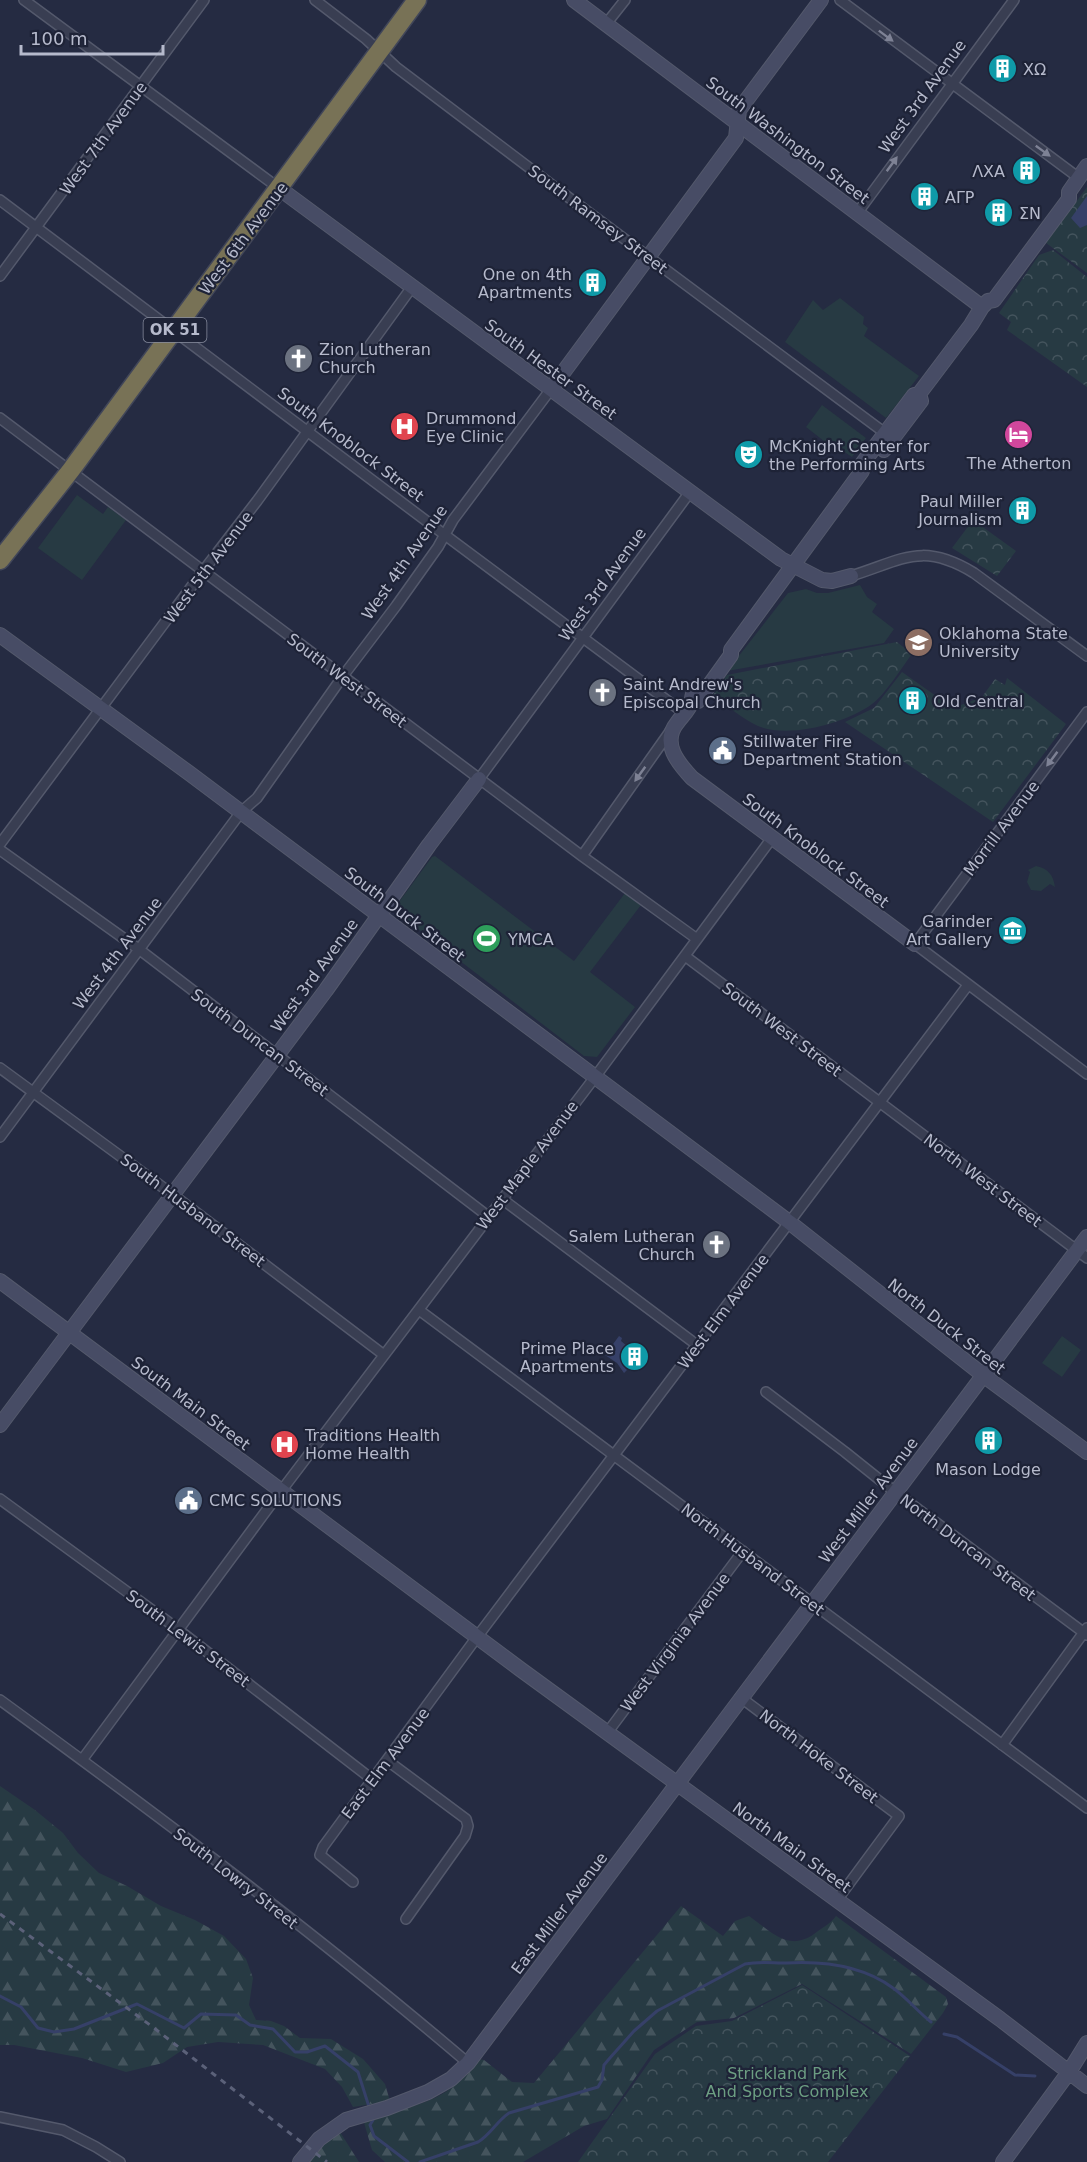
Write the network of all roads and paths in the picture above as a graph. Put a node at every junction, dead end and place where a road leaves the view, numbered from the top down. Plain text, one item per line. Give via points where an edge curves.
1 (24, 0) edge
2 (204, 0) edge
3 (315, 0) edge
4 (417, 0) edge
5 (574, 0) edge
6 (625, 0) edge
7 (821, 0) edge
8 (840, 0) edge
9 (1014, 0) edge
10 (606, 24) junction
11 (380, 52) junction
12 (951, 83) junction
13 (141, 86) junction
14 (738, 124) junction
15 (1083, 172) edge
16 (280, 189) junction
17 (0, 200) edge
18 (858, 212) junction
19 (37, 228) junction
20 (648, 256) junction
21 (0, 276) edge
22 (412, 287) junction
23 (985, 304) junction
24 (174, 331) junction
25 (550, 390) junction
26 (920, 394) junction
27 (0, 418) edge
28 (307, 432) junction
29 (885, 433) junction
30 (71, 470) junction
31 (862, 471) junction
32 (690, 492) junction
33 (445, 535) junction
34 (0, 560) edge
35 (793, 565) junction
36 (203, 571) junction
37 (851, 576) joint
38 (0, 635) edge
39 (583, 637) junction
40 (1087, 656) edge
41 (343, 676) junction
42 (688, 707) junction
43 (101, 710) junction
44 (1087, 712) edge
45 (674, 726) junction
46 (479, 779) junction
47 (241, 812) junction
48 (772, 838) junction
49 (0, 844) edge
50 (0, 850) edge
51 (582, 856) junction
52 (379, 915) junction
53 (697, 939) junction
54 (915, 944) junction
55 (140, 950) junction
56 (685, 956) junction
57 (968, 985) junction
58 (276, 1054) junction
59 (0, 1068) edge
60 (1087, 1074) edge
61 (595, 1077) junction
62 (33, 1093) junction
63 (880, 1102) junction
64 (0, 1137) edge
65 (172, 1194) junction
66 (502, 1199) junction
67 (489, 1217) junction
68 (789, 1222) junction
69 (1087, 1237) edge
70 (1082, 1254) edge
71 (0, 1281) edge
72 (419, 1310) junction
73 (69, 1331) junction
74 (697, 1345) junction
75 (384, 1355) junction
76 (983, 1376) junction
77 (766, 1392) dead end
78 (0, 1425) edge
79 (1087, 1452) edge
80 (614, 1455) junction
81 (281, 1492) junction
82 (895, 1492) junction
83 (0, 1498) edge
84 (743, 1551) junction
85 (812, 1602) junction
86 (179, 1630) junction
87 (1086, 1632) edge
88 (477, 1637) junction
89 (740, 1697) junction
90 (1, 1702) edge
91 (607, 1733) junction
92 (1002, 1745) junction
93 (82, 1760) junction
94 (388, 1761) junction
95 (374, 1780) junction
96 (676, 1783) junction
97 (1087, 1808) edge
98 (353, 1882) dead end
99 (837, 1900) junction
100 (406, 1919) dead end
101 (1087, 2043) edge
102 (468, 2063) junction
103 (1069, 2072) junction
104 (1087, 2086) edge
105 (0, 2117) edge
106 (120, 2162) edge
107 (300, 2162) edge
108 (1003, 2162) edge

1 - 13 street, South Hester Street
2 - 13 street, West 7th Avenue
3 - 11 street, South Ramsey Street
4 - 11 highway, West 6th Avenue / OK 51
5 - 10 street, South Washington Street
6 - 10 street
7 - 14 street, West 4th Avenue via 739,110
8 -> 12 street
9 - 12 street, West 3rd Avenue
10 - 14 street, South Washington Street
11 - 16 highway, West 6th Avenue / OK 51
11 - 20 street, South Ramsey Street
12 -> 15 street
18 -> 12 street, West 3rd Avenue
13 - 16 street, South Hester Street
13 - 19 street, West 7th Avenue
14 - 18 street, South Washington Street
14 - 20 street, West 4th Avenue via 736,138
15 - 23 street via 1063,208 994,300
16 - 22 street, South Hester Street
16 - 24 highway, West 6th Avenue / OK 51
17 - 19 street, South Knoblock Street
18 - 23 street, South Washington Street
19 - 21 street, West 7th Avenue
19 - 24 street, South Knoblock Street
20 - 25 street, West 4th Avenue
20 - 29 street, South Ramsey Street
22 - 25 street, South Hester Street
22 - 28 street, West 5th Avenue
23 - 26 street
24 - 28 street, South Knoblock Street
24 - 30 highway, West 6th Avenue / OK 51
25 - 32 street, South Hester Street
25 - 33 street, West 4th Avenue
26 - 29 street via 914,394
26 - 31 street via 921,400 869,470
27 - 30 street, South West Street
28 - 33 street, South Knoblock Street
28 - 36 street, West 5th Avenue
29 - 31 street via 862,464
30 - 34 highway, West 6th Avenue / OK 51
30 - 36 street, South West Street
31 - 35 street
32 - 35 street, South Hester Street
32 - 39 street, West 3rd Avenue
33 - 39 street, South Knoblock Street
33 - 41 street, West 4th Avenue
35 - 37 street, South Hester Street via 822,580
35 - 42 street via 707,689
36 - 41 street, South West Street
36 - 43 street, West 5th Avenue
37 - 40 street, South Hester Street via 915,555 959,564
38 - 43 street, South Duck Street
39 - 42 street, South Knoblock Street
39 - 46 street, West 3rd Avenue
41 - 46 street, South West Street
41 - 47 street, West 4th Avenue via 257,798
42 - 45 street
43 - 47 street, South Duck Street
43 - 49 street, West 5th Avenue
44 -> 54 street, Morrill Avenue
45 - 48 street, South Knoblock Street via 671,750 680,765
45 -> 51 street
46 - 51 street, South West Street
46 - 52 street, West 3rd Avenue
47 - 52 street, South Duck Street
47 - 55 street, West 4th Avenue
48 - 53 street, West Maple Avenue
48 - 54 street, South Knoblock Street
50 - 55 street, South Duncan Street
51 - 53 street, South West Street
52 - 58 street, West 3rd Avenue
52 - 61 street, South Duck Street
53 - 56 street, West Maple Avenue
54 - 57 street, South Knoblock Street
55 - 58 street, South Duncan Street
55 - 62 street, West 4th Avenue
56 - 61 street, West Maple Avenue
56 - 63 street, South West Street
57 - 60 street, South Knoblock Street
57 - 63 street, West Elm Avenue
58 - 65 street, West 3rd Avenue
58 - 67 street, South Duncan Street
59 - 62 street, South Husband Street
61 - 66 street, West Maple Avenue
61 - 68 street, South Duck Street
62 - 64 street, West 4th Avenue
62 - 65 street, South Husband Street
63 - 68 street, West Elm Avenue
63 - 70 street, North West Street
65 - 73 street, West 3rd Avenue
65 - 75 street, South Husband Street
66 - 67 street, West Maple Avenue
66 - 74 street
67 - 72 street, West Maple Avenue
68 - 74 street, West Elm Avenue
68 - 76 street, North Duck Street
69 - 70 street, West Miller Avenue
70 - 76 street, West Miller Avenue
71 - 73 street, South Main Street
72 - 75 street, West Maple Avenue
72 - 80 street, North Husband Street
73 - 78 street, West 3rd Avenue
73 - 81 street, South Main Street
74 - 80 street, West Elm Avenue
75 - 81 street, West Maple Avenue
76 - 79 street, North Duck Street
76 - 82 street, West Miller Avenue
77 - 82 street, North Duncan Street
80 - 84 street, North Husband Street
80 - 88 street, West Elm Avenue
81 - 86 street, West Maple Avenue
81 - 88 street, South Main Street
82 - 85 street, West Miller Avenue
82 - 87 street, North Duncan Street
83 - 86 street, South Lewis Street
84 - 85 street, North Husband Street
84 - 91 street, West Virginia Avenue
85 - 89 street, West Miller Avenue
85 - 92 street, North Husband Street
86 - 93 street, West Maple Avenue
86 - 95 street, South Lewis Street
87 - 92 street
88 - 91 street, North Main Street
88 - 94 street, East Elm Avenue
89 - 96 street, West Miller Avenue
89 - 99 street, North Hoke Street via 898,1815
90 - 93 street, South Lowry Street
91 - 96 street, North Main Street
92 - 97 street, North Husband Street
93 - 102 street, South Lowry Street via 397,2002
94 - 95 street, East Elm Avenue
94 - 100 street via 466,1819 468,1826 465,1836
95 - 98 street, East Elm Avenue via 319,1854
96 - 99 street, North Main Street
96 - 102 street, East Miller Avenue
99 - 103 street, North Main Street
101 - 103 street
102 - 107 street, East Miller Avenue via 441,2086 346,2120 320,2139
103 - 104 street, North Main Street
103 - 108 street
105 - 106 street via 63,2130

